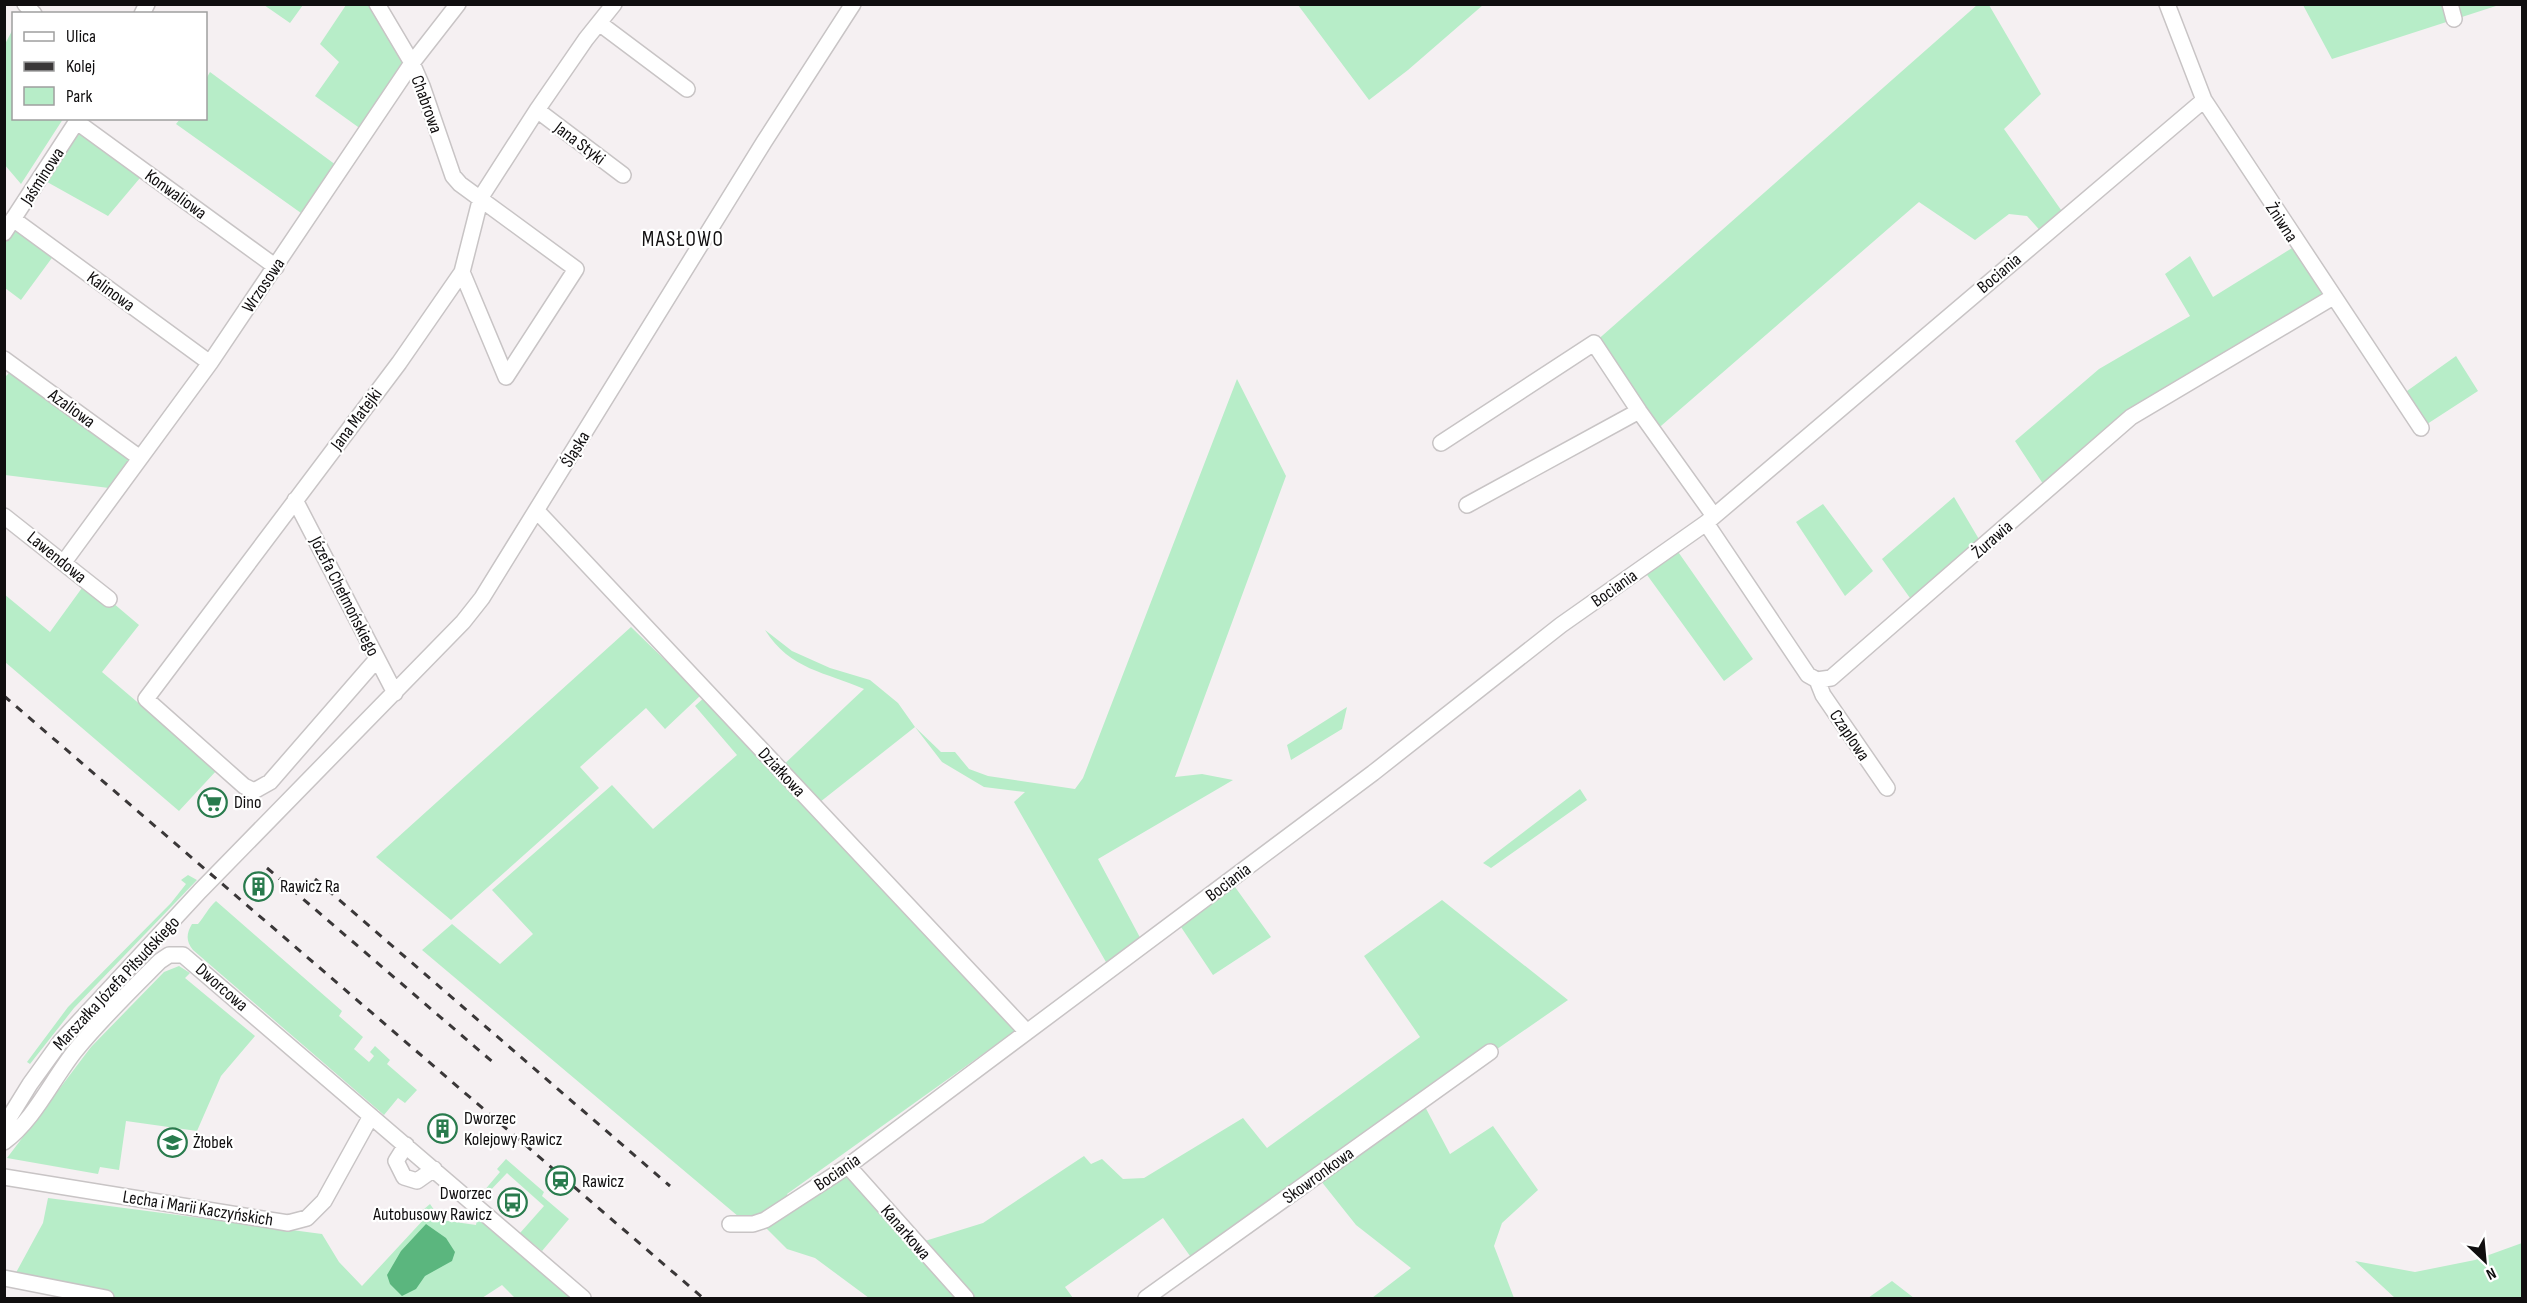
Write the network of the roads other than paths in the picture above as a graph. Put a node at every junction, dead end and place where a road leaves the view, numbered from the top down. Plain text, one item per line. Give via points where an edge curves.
1 (377, 4) edge
2 (458, 4) edge
3 (614, 4) edge
4 (853, 4) edge
5 (2166, 4) edge
6 (599, 23) junction
7 (411, 63) junction
8 (687, 89) dead end
9 (2204, 100) junction
10 (537, 110) junction
11 (78, 120) edge
12 (623, 176) dead end
13 (481, 197) junction
14 (13, 219) junction
15 (4, 233) edge
16 (276, 267) junction
17 (462, 272) junction
18 (2333, 297) junction
19 (4, 359) edge
20 (210, 363) junction
21 (1639, 411) junction
22 (2421, 428) dead end
23 (1442, 443) dead end
24 (140, 458) junction
25 (295, 500) junction
26 (1467, 505) dead end
27 (537, 511) junction
28 (4, 516) edge
29 (1710, 520) junction
30 (64, 562) junction
31 (109, 599) dead end
32 (377, 659) junction
33 (1817, 680) junction
34 (395, 693) junction
35 (1887, 788) dead end
36 (241, 851) joint
37 (1027, 1032) junction
38 (1490, 1052) dead end
39 (371, 1116) junction
40 (5, 1126) edge
41 (4, 1142) edge
42 (406, 1145) junction
43 (848, 1166) junction
44 (434, 1169) junction
45 (4, 1177) edge
46 (730, 1224) dead end
47 (4, 1278) edge
48 (106, 1299) edge
49 (583, 1299) edge
50 (966, 1299) edge
51 (1146, 1299) edge

1 - 7 street, Chabrowa
2 - 7 street, Wrzosowa
3 - 6 street, Jana Matejki
4 - 27 street, Śląska
5 - 9 street, Żniwna
6 - 8 street
6 - 10 street, Jana Matejki
7 - 13 street, Chabrowa via 453,176
7 - 16 street, Wrzosowa
9 - 18 street, Żniwna
9 - 29 street, Bociania
10 - 12 street, Jana Styki
10 - 13 street, Jana Matejki
11 - 14 street, Jaśminowa
11 - 16 street, Konwaliowa
13 - 17 street, Jana Matejki
13 - 17 street, Chabrowa via 576,269 506,377
14 - 15 street, Jaśminowa
14 - 20 street, Kalinowa
16 - 20 street, Wrzosowa
17 - 25 street, Jana Matejki
18 - 22 street, Żniwna
18 - 33 street, Żurawia via 2131,417 1831,678
19 - 24 street, Azaliowa
20 - 24 street, Wrzosowa
21 - 23 street via 1594,343
21 - 26 street
21 - 29 street
24 - 30 street, Wrzosowa
25 - 32 street, Józefa Chełmońskiego
25 - 32 street, Jana Matejki via 146,699 254,791 270,782
27 - 34 street, Śląska via 482,598
27 - 37 street, Działkowa
28 - 30 street, Lawendowa
29 - 33 street via 1808,675
29 - 37 street, Bociania via 1560,625 1365,779
30 - 31 street, Lawendowa
32 - 34 street, Józefa Chełmońskiego
33 - 35 street, Czaplowa via 1823,695
34 - 36 street, Śląska
36 - 40 street, Marszałka Józefa Piłsudskiego via 61,1041
37 - 43 street, Bociania
38 - 51 street, Skowronkowa
39 - 41 street, Dworcowa via 183,955 174,954 164,957 88,1036
39 - 42 street, Dworcowa
39 - 45 street, Lecha i Marii Kaczyńskich via 324,1201 307,1218 288,1223
42 - 44 street, Dworcowa
42 - 44 street via 396,1161 404,1177 417,1181
43 - 46 street, Bociania via 765,1220
43 - 50 street, Kanarkowa
44 - 49 street, Dworcowa
47 - 48 street

